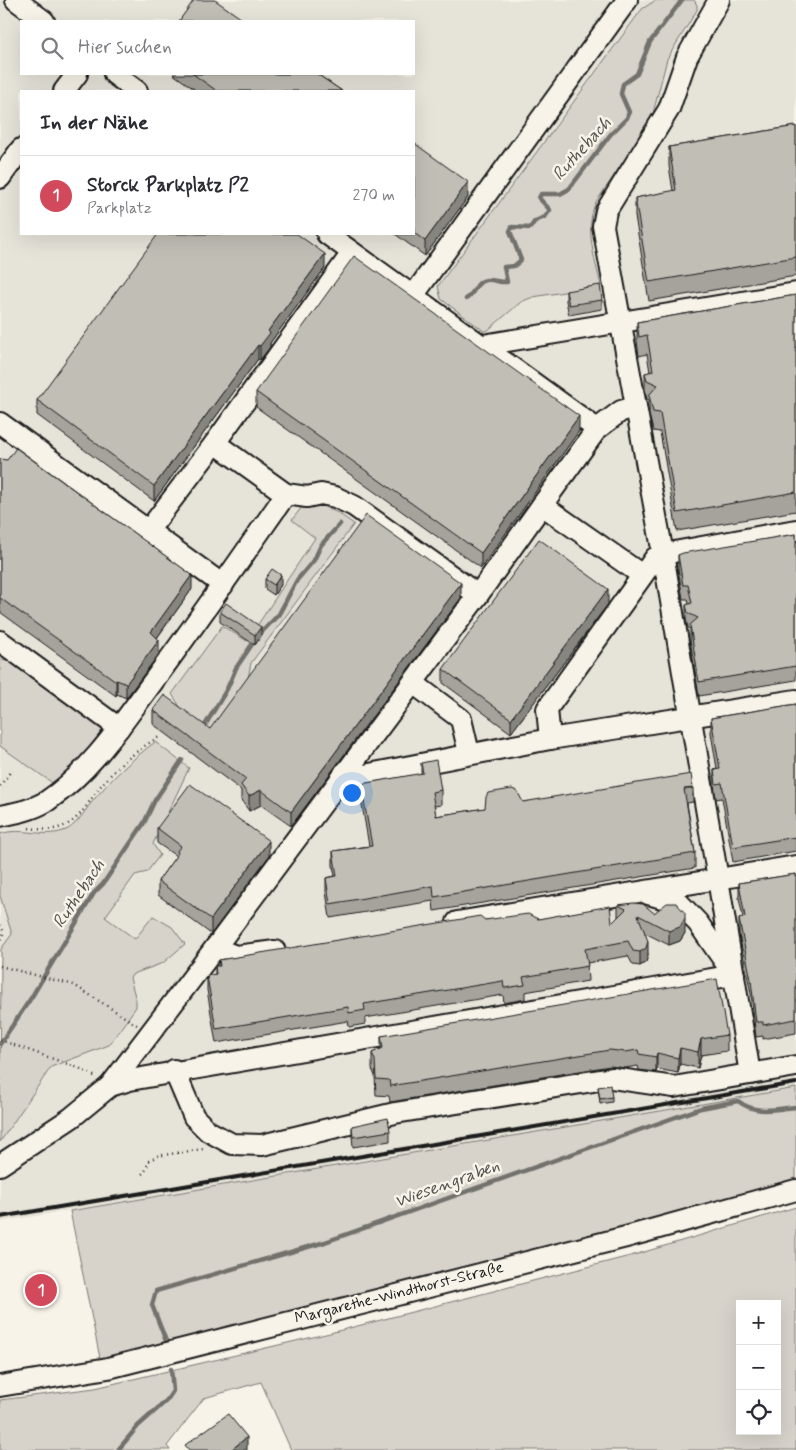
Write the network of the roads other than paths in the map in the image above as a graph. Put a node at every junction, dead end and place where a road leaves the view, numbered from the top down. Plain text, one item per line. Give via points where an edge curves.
1 (16, 0) edge
2 (627, 0) edge
3 (719, 0) edge
4 (43, 20) edge
5 (76, 75) edge
6 (115, 75) edge
7 (65, 90) edge
8 (136, 90) edge
9 (20, 150) edge
10 (0, 178) edge
11 (328, 235) edge
12 (352, 253) junction
13 (796, 293) edge
14 (413, 296) junction
15 (620, 322) junction
16 (483, 345) junction
17 (636, 407) junction
18 (0, 423) edge
19 (597, 429) junction
20 (215, 443) junction
21 (286, 494) junction
22 (542, 505) junction
23 (796, 530) edge
24 (148, 531) junction
25 (663, 554) junction
26 (642, 575) junction
27 (223, 585) junction
28 (478, 595) junction
29 (0, 641) edge
30 (413, 683) junction
31 (796, 700) edge
32 (691, 718) junction
33 (119, 728) junction
34 (550, 739) junction
35 (469, 753) junction
36 (344, 773) junction
37 (0, 816) edge
38 (796, 866) edge
39 (718, 879) junction
40 (642, 892) junction
41 (437, 925) edge
42 (216, 948) junction
43 (291, 949) edge
44 (734, 976) junction
45 (796, 1066) edge
46 (174, 1070) junction
47 (750, 1074) junction
48 (110, 1086) junction
49 (0, 1165) edge
50 (796, 1190) edge
51 (0, 1386) edge

1 - 4 street
2 - 14 street
3 - 15 street via 686,57 660,126 606,211 603,226
5 - 7 street
6 - 8 street
9 - 10 street
11 - 12 street
12 - 14 street
12 - 20 street
13 - 15 street
14 - 16 street
15 - 16 street
15 - 17 street
16 - 19 street
17 - 19 street via 621,411
17 - 25 street
18 - 24 street
19 - 22 street
20 - 21 street
20 - 24 street
21 - 27 street
21 - 28 street via 307,497 321,494 354,506
22 - 26 street
22 - 28 street
23 - 25 street
24 - 27 street
25 - 26 street
25 - 32 street
26 - 34 street via 547,709
27 - 33 street
28 - 30 street
29 - 33 street
30 - 35 street via 461,719
30 - 36 street
31 - 32 street
32 - 34 street
32 - 39 street
33 - 37 street via 83,769 46,801 30,810
34 - 35 street
35 - 36 street via 359,776
36 - 42 street
38 - 39 street
39 - 40 street
39 - 44 street
40 - 41 street
40 - 44 street via 679,903 698,923
42 - 43 street via 236,956
42 - 48 street
44 - 46 street
44 - 47 street
45 - 47 street
46 - 47 street via 194,1117 208,1131 232,1144 262,1145 394,1113 612,1078 674,1087
46 - 48 street
48 - 49 street via 71,1118
50 - 51 street, Margarethe-Windthorst-Straße via 626,1238 108,1368

